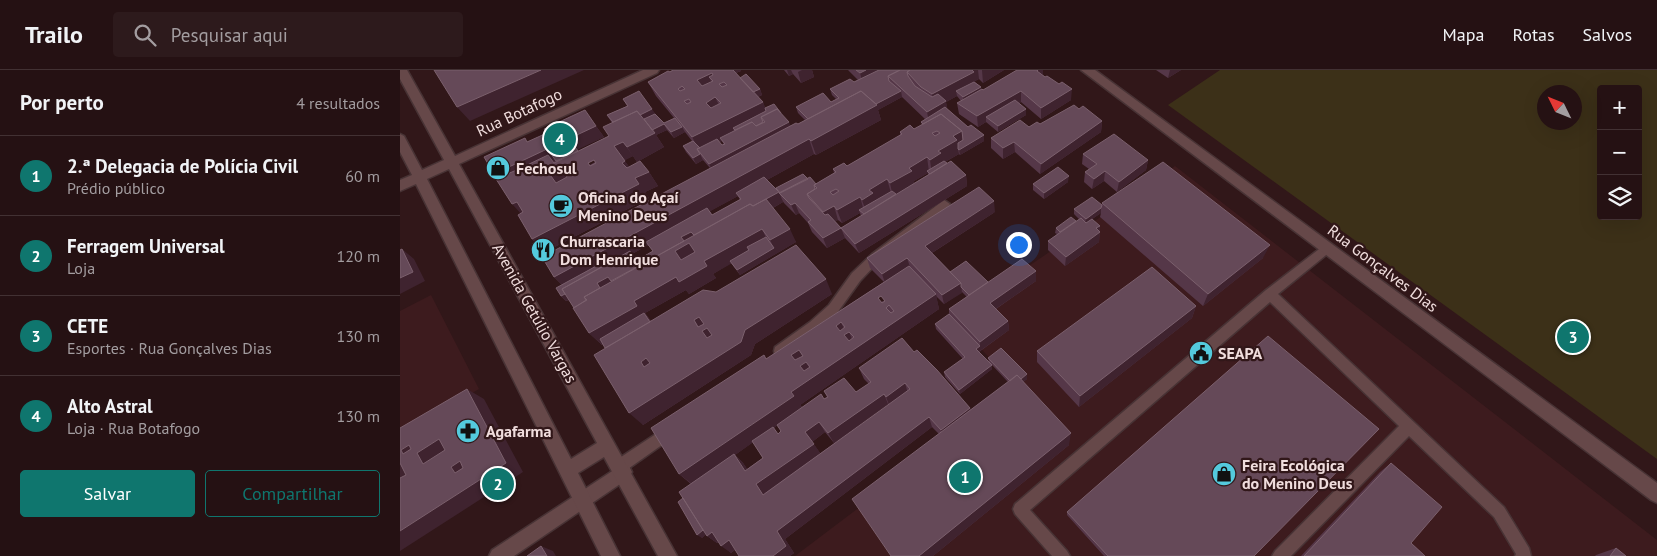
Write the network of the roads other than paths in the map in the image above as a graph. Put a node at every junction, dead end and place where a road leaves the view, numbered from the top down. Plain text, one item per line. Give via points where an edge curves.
1 (401, 70) edge
2 (653, 70) edge
3 (1087, 70) edge
4 (400, 139) edge
5 (452, 162) junction
6 (420, 177) junction
7 (400, 186) edge
8 (944, 204) edge
9 (1327, 248) junction
10 (1270, 294) junction
11 (773, 356) edge
12 (684, 420) edge
13 (1409, 426) junction
14 (608, 445) junction
15 (622, 469) junction
16 (568, 470) junction
17 (1657, 494) edge
18 (583, 499) junction
19 (498, 556) edge
20 (611, 556) edge
21 (668, 556) edge
22 (1062, 556) edge
23 (1280, 556) edge
24 (1523, 556) edge

1 - 5 main road, Avenida Getúlio Vargas
2 - 5 main road, Rua Botafogo
3 - 9 main road, Rua Gonçalves Dias
4 - 6 main road
5 - 6 main road, Rua Botafogo
5 - 14 main road, Avenida Getúlio Vargas
6 - 7 main road, Rua Botafogo
6 - 16 main road
8 - 11 lane via 876,257 856,277 833,309
9 - 10 lane
9 - 17 main road, Rua Gonçalves Dias
10 - 13 lane
10 - 22 lane via 1020,509
12 - 15 lane
13 - 23 lane
13 - 24 lane via 1499,512
14 - 15 main road, Avenida Getúlio Vargas
14 - 16 main road
15 - 18 main road
15 - 21 main road, Avenida Getúlio Vargas
16 - 18 main road
18 - 19 main road
18 - 20 main road

